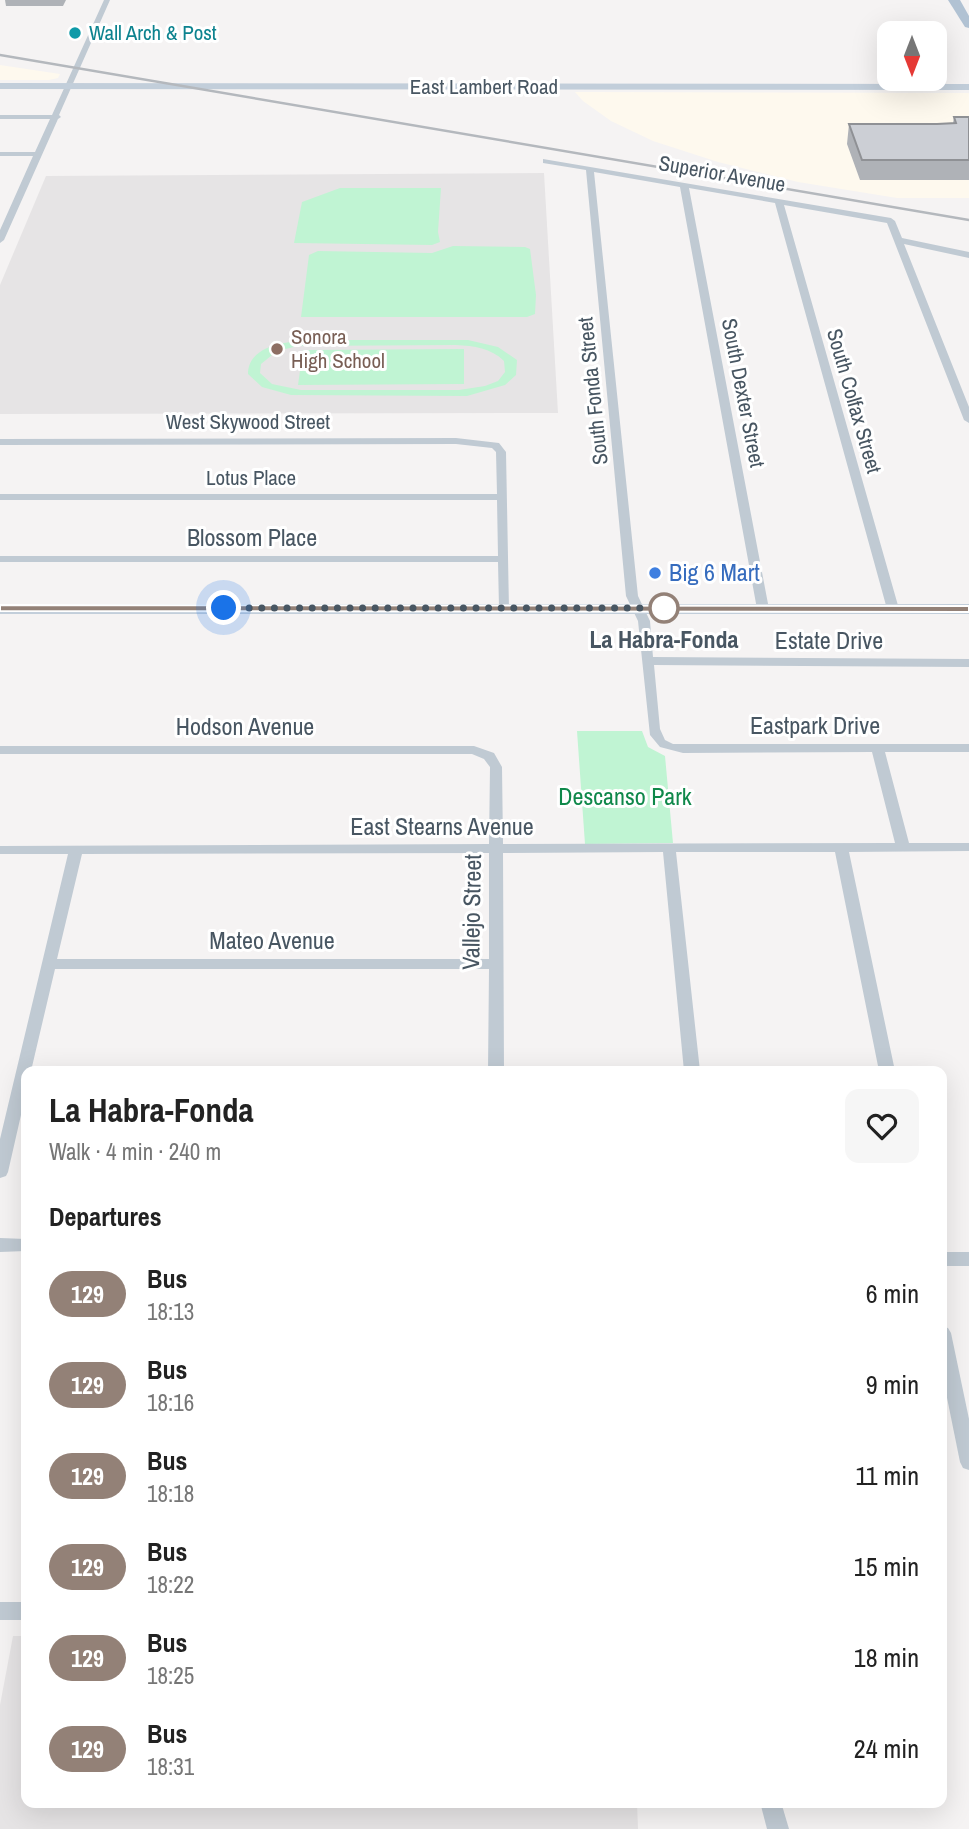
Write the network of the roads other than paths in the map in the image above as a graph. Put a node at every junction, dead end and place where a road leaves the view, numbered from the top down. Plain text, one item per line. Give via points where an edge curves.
1 (107, 0) edge
2 (954, 0) edge
3 (969, 25) edge
4 (0, 86) edge
5 (70, 86) junction
6 (969, 87) edge
7 (0, 117) edge
8 (57, 117) junction
9 (0, 154) edge
10 (40, 154) junction
11 (546, 162) dead end
12 (590, 169) junction
13 (684, 185) junction
14 (779, 202) junction
15 (0, 239) edge
16 (899, 240) junction
17 (969, 255) edge
18 (969, 420) edge
19 (0, 442) edge
20 (0, 497) edge
21 (503, 497) junction
22 (0, 559) edge
23 (504, 559) junction
24 (505, 608) junction
25 (638, 608) junction
26 (0, 609) edge
27 (763, 609) junction
28 (893, 609) junction
29 (969, 609) edge
30 (647, 662) junction
31 (969, 663) edge
32 (662, 745) joint
33 (969, 748) edge
34 (878, 749) junction
35 (0, 750) edge
36 (489, 756) joint
37 (903, 847) junction
38 (969, 847) edge
39 (669, 848) junction
40 (841, 848) junction
41 (0, 850) edge
42 (76, 850) junction
43 (496, 850) junction
44 (49, 964) junction
45 (494, 964) junction
46 (28, 1066) edge
47 (496, 1066) edge
48 (691, 1066) edge
49 (886, 1066) edge
50 (21, 1098) edge
51 (0, 1172) edge
52 (0, 1245) edge
53 (21, 1245) edge
54 (947, 1259) edge
55 (969, 1259) edge
56 (947, 1357) edge
57 (969, 1462) edge
58 (0, 1611) edge
59 (21, 1611) edge
60 (772, 1808) edge
61 (778, 1829) edge

1 - 5 street
2 - 3 main road
4 - 5 main road, East Lambert Road
5 - 6 main road, East Lambert Road
5 - 8 street
7 - 8 street
8 - 10 street
9 - 10 street
10 - 15 street
11 - 12 street, Superior Avenue
12 - 13 street, Superior Avenue
12 - 25 street, South Fonda Street via 632,596
13 - 14 street, Superior Avenue
13 - 27 street, South Dexter Street
14 - 16 street, Superior Avenue via 891,221
14 - 28 street, South Colfax Street
16 - 17 street
16 - 18 street
19 - 21 street, West Skywood Street via 456,441 495,445 501,452
20 - 21 street, Lotus Place
21 - 23 street
22 - 23 street, Blossom Place
23 - 24 street
24 - 25 main road
24 - 26 main road
25 - 27 main road
25 - 30 street, South Fonda Street
27 - 28 main road
28 - 29 main road
30 - 31 street, Estate Drive
30 - 32 street, South Fonda Street via 654,729
32 - 34 street, Eastpark Drive via 683,749
33 - 34 street, Eastpark Drive
34 - 37 street
35 - 36 street, Hodson Avenue via 474,750
36 - 43 street, Vallejo Street via 496,767
37 - 38 street, East Stearns Avenue
37 - 40 street, East Stearns Avenue
39 - 40 street, East Stearns Avenue
39 - 43 street, East Stearns Avenue
39 - 48 street
40 - 49 street
41 - 42 street, East Stearns Avenue
42 - 43 street, East Stearns Avenue
42 - 44 street
43 - 45 street, Vallejo Street
44 - 45 street, Mateo Avenue
44 - 46 street
45 - 47 street, Vallejo Street
50 - 51 street
52 - 53 street
54 - 55 street
56 - 57 street
58 - 59 street
60 - 61 street

